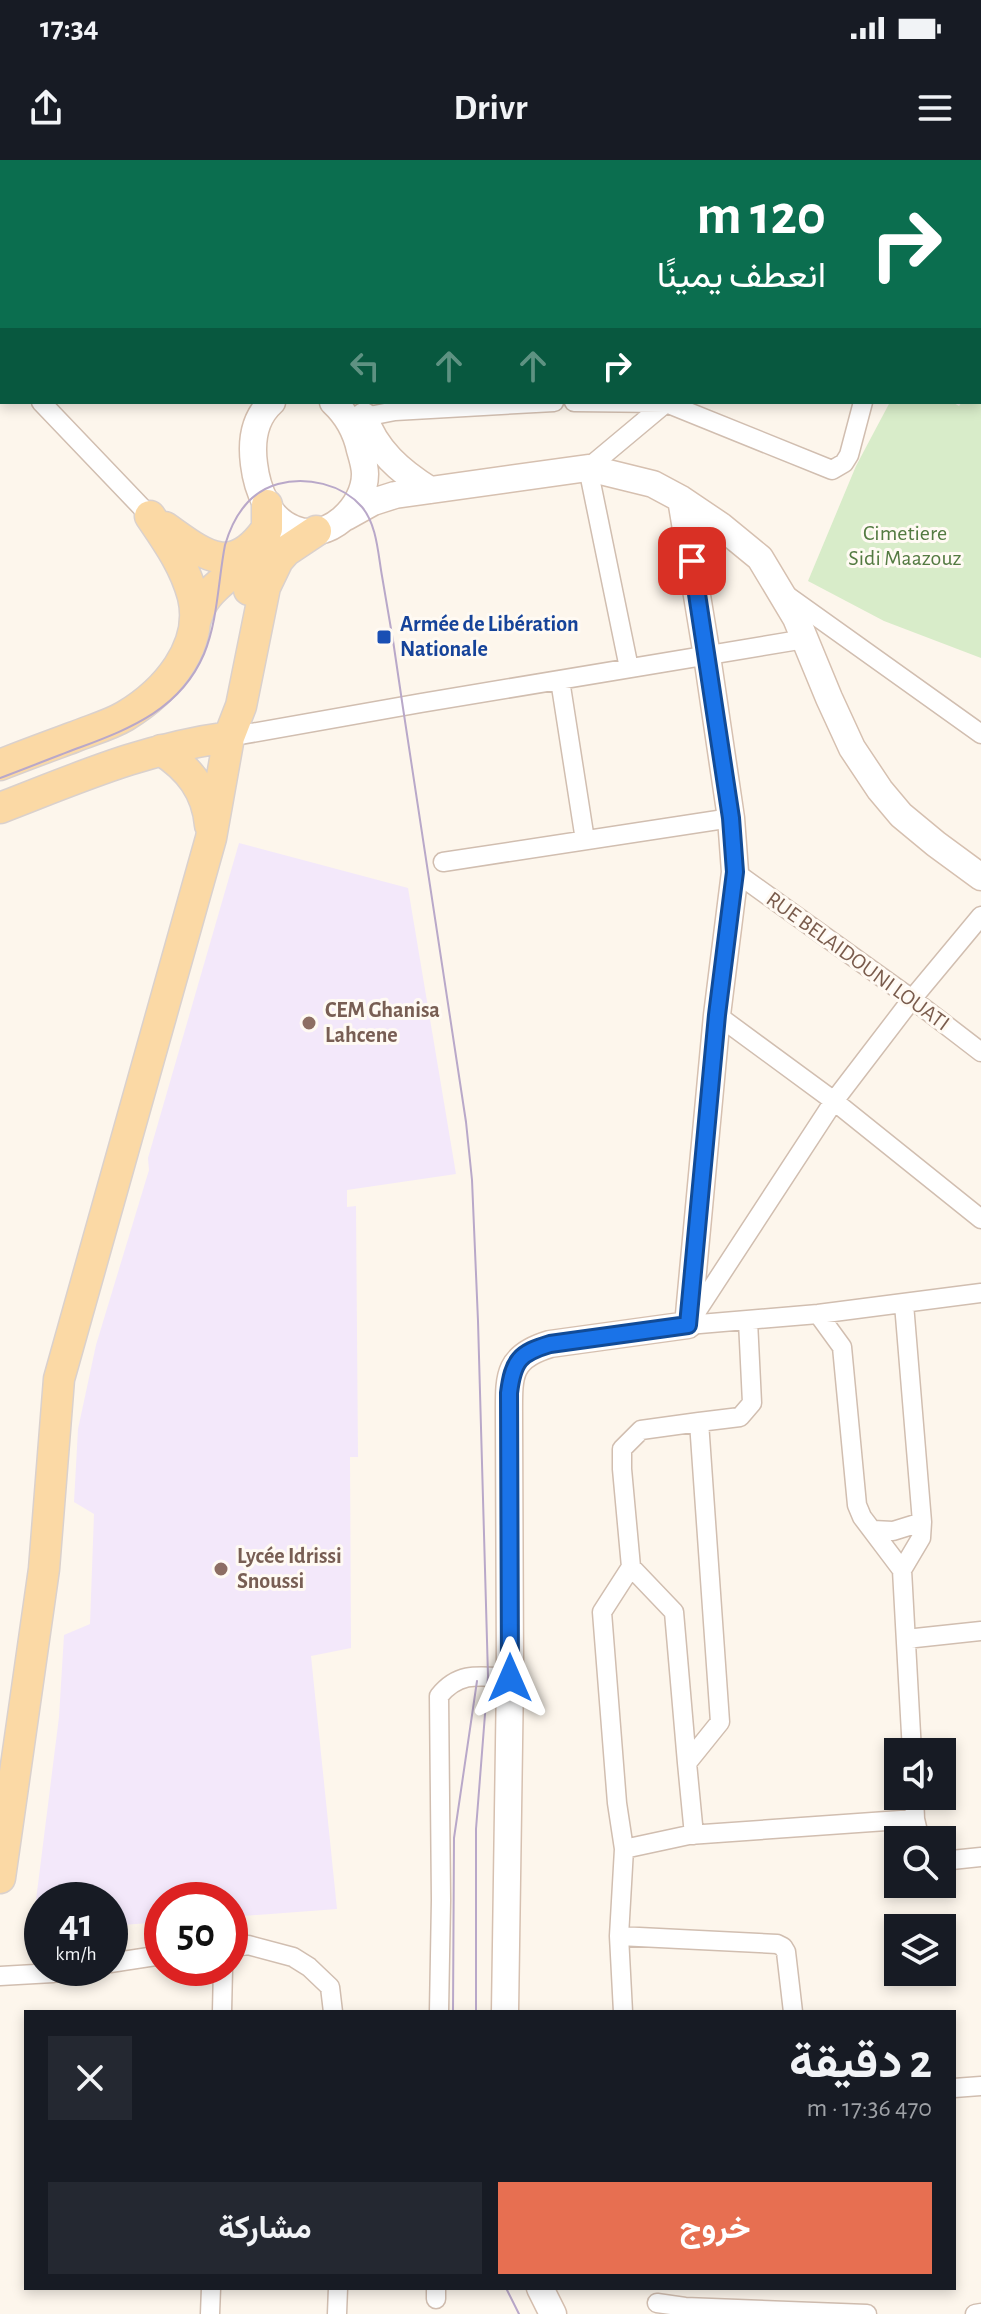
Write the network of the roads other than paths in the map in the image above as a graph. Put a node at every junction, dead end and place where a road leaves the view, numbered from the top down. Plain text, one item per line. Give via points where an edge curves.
1 (43, 404) edge
2 (519, 404) edge
3 (665, 404) edge
4 (668, 404) edge
5 (862, 404) edge
6 (264, 407) edge
7 (349, 413) edge
8 (361, 453) junction
9 (588, 468) junction
10 (430, 490) junction
11 (681, 499) junction
12 (150, 516) junction
13 (346, 517) junction
14 (264, 528) junction
15 (316, 531) junction
16 (783, 592) junction
17 (195, 622) junction
18 (805, 639) junction
19 (707, 656) junction
20 (629, 668) junction
21 (560, 680) junction
22 (981, 734) edge
23 (229, 737) junction
24 (161, 750) junction
25 (0, 765) edge
26 (0, 808) edge
27 (731, 818) junction
28 (211, 838) junction
29 (585, 840) junction
30 (443, 862) dead end
31 (735, 872) junction
32 (981, 877) edge
33 (981, 916) edge
34 (912, 999) junction
35 (717, 1015) junction
36 (981, 1052) edge
37 (834, 1101) junction
38 (981, 1219) edge
39 (981, 1293) edge
40 (904, 1304) junction
41 (818, 1314) junction
42 (748, 1321) junction
43 (688, 1325) junction
44 (699, 1422) junction
45 (922, 1522) junction
46 (873, 1530) junction
47 (631, 1567) junction
48 (902, 1570) junction
49 (981, 1631) edge
50 (906, 1639) junction
51 (510, 1678) junction
52 (911, 1738) edge
53 (687, 1763) junction
54 (915, 1810) edge
55 (915, 1819) junction
56 (917, 1826) edge
57 (694, 1835) junction
58 (624, 1849) junction
59 (981, 1857) edge
60 (956, 1860) edge
61 (0, 1878) edge
62 (619, 1936) junction
63 (248, 1945) edge
64 (24, 1975) edge
65 (0, 1976) edge
66 (223, 1986) edge
67 (222, 2010) edge
68 (333, 2010) edge
69 (439, 2010) edge
70 (505, 2010) edge
71 (623, 2010) edge
72 (793, 2010) edge
73 (981, 2086) edge
74 (956, 2088) edge
75 (211, 2290) edge
76 (338, 2290) edge
77 (541, 2290) edge
78 (657, 2302) edge
79 (210, 2314) edge
80 (337, 2314) edge
81 (553, 2314) edge
82 (867, 2314) edge

1 - 12 street
2 - 7 street
3 - 9 street
4 - 5 street via 832,470 849,455
6 - 14 main road via 255,431 254,458
7 - 8 main road
7 - 10 main road via 380,449
8 - 10 main road via 388,481
8 - 13 main road via 363,487
9 - 10 main road
9 - 11 main road via 653,484
9 - 20 street
10 - 13 main road via 384,498
11 - 16 main road via 760,558
11 - 19 main road
12 - 14 main road via 211,557 249,550
12 - 17 main road via 188,581
13 - 15 main road
14 - 15 main road via 276,517 293,529
14 - 17 main road via 249,561 210,594
14 - 23 main road via 226,704
15 - 23 main road via 286,551 270,573 241,706
16 - 18 main road
16 - 22 street
17 - 25 main road via 186,655 144,703 122,718
18 - 19 street
18 - 32 main road via 852,748 880,790 901,815
19 - 20 street
19 - 27 main road
20 - 21 street
21 - 23 street
21 - 29 street
23 - 24 main road
23 - 28 main road
24 - 26 main road
24 - 28 main road via 179,761 204,796
27 - 29 street
27 - 31 main road
28 - 61 main road via 59,1379 44,1569
29 - 30 street
31 - 34 street, RUE BELAIDOUNI LOUATI
31 - 35 main road
33 - 34 street
34 - 36 street, RUE BELAIDOUNI LOUATI
34 - 37 street
35 - 37 street
35 - 43 main road
37 - 38 street
37 - 43 street
39 - 40 street
40 - 41 street
40 - 45 street
41 - 42 street
41 - 46 street via 842,1347 857,1505
42 - 43 street
42 - 44 street via 752,1403 740,1417
43 - 51 main road via 550,1344 529,1350 518,1361 509,1393
44 - 47 street via 641,1430 622,1449
44 - 53 street via 720,1722
45 - 46 street via 893,1531
45 - 48 street via 921,1538
46 - 48 street
47 - 53 street via 674,1612
47 - 58 street via 602,1612
48 - 50 street
49 - 50 street
50 - 52 street
51 - 69 street via 462,1677 439,1696
51 - 70 main road
53 - 57 street
54 - 55 street
55 - 56 street
55 - 57 street
57 - 58 street
58 - 62 street
59 - 60 street
62 - 71 street
62 - 72 street via 777,1944 786,1952
63 - 68 street via 309,1967 330,1987
64 - 65 street
66 - 67 street
73 - 74 street
75 - 79 street
76 - 80 street
77 - 81 main road
78 - 82 street

